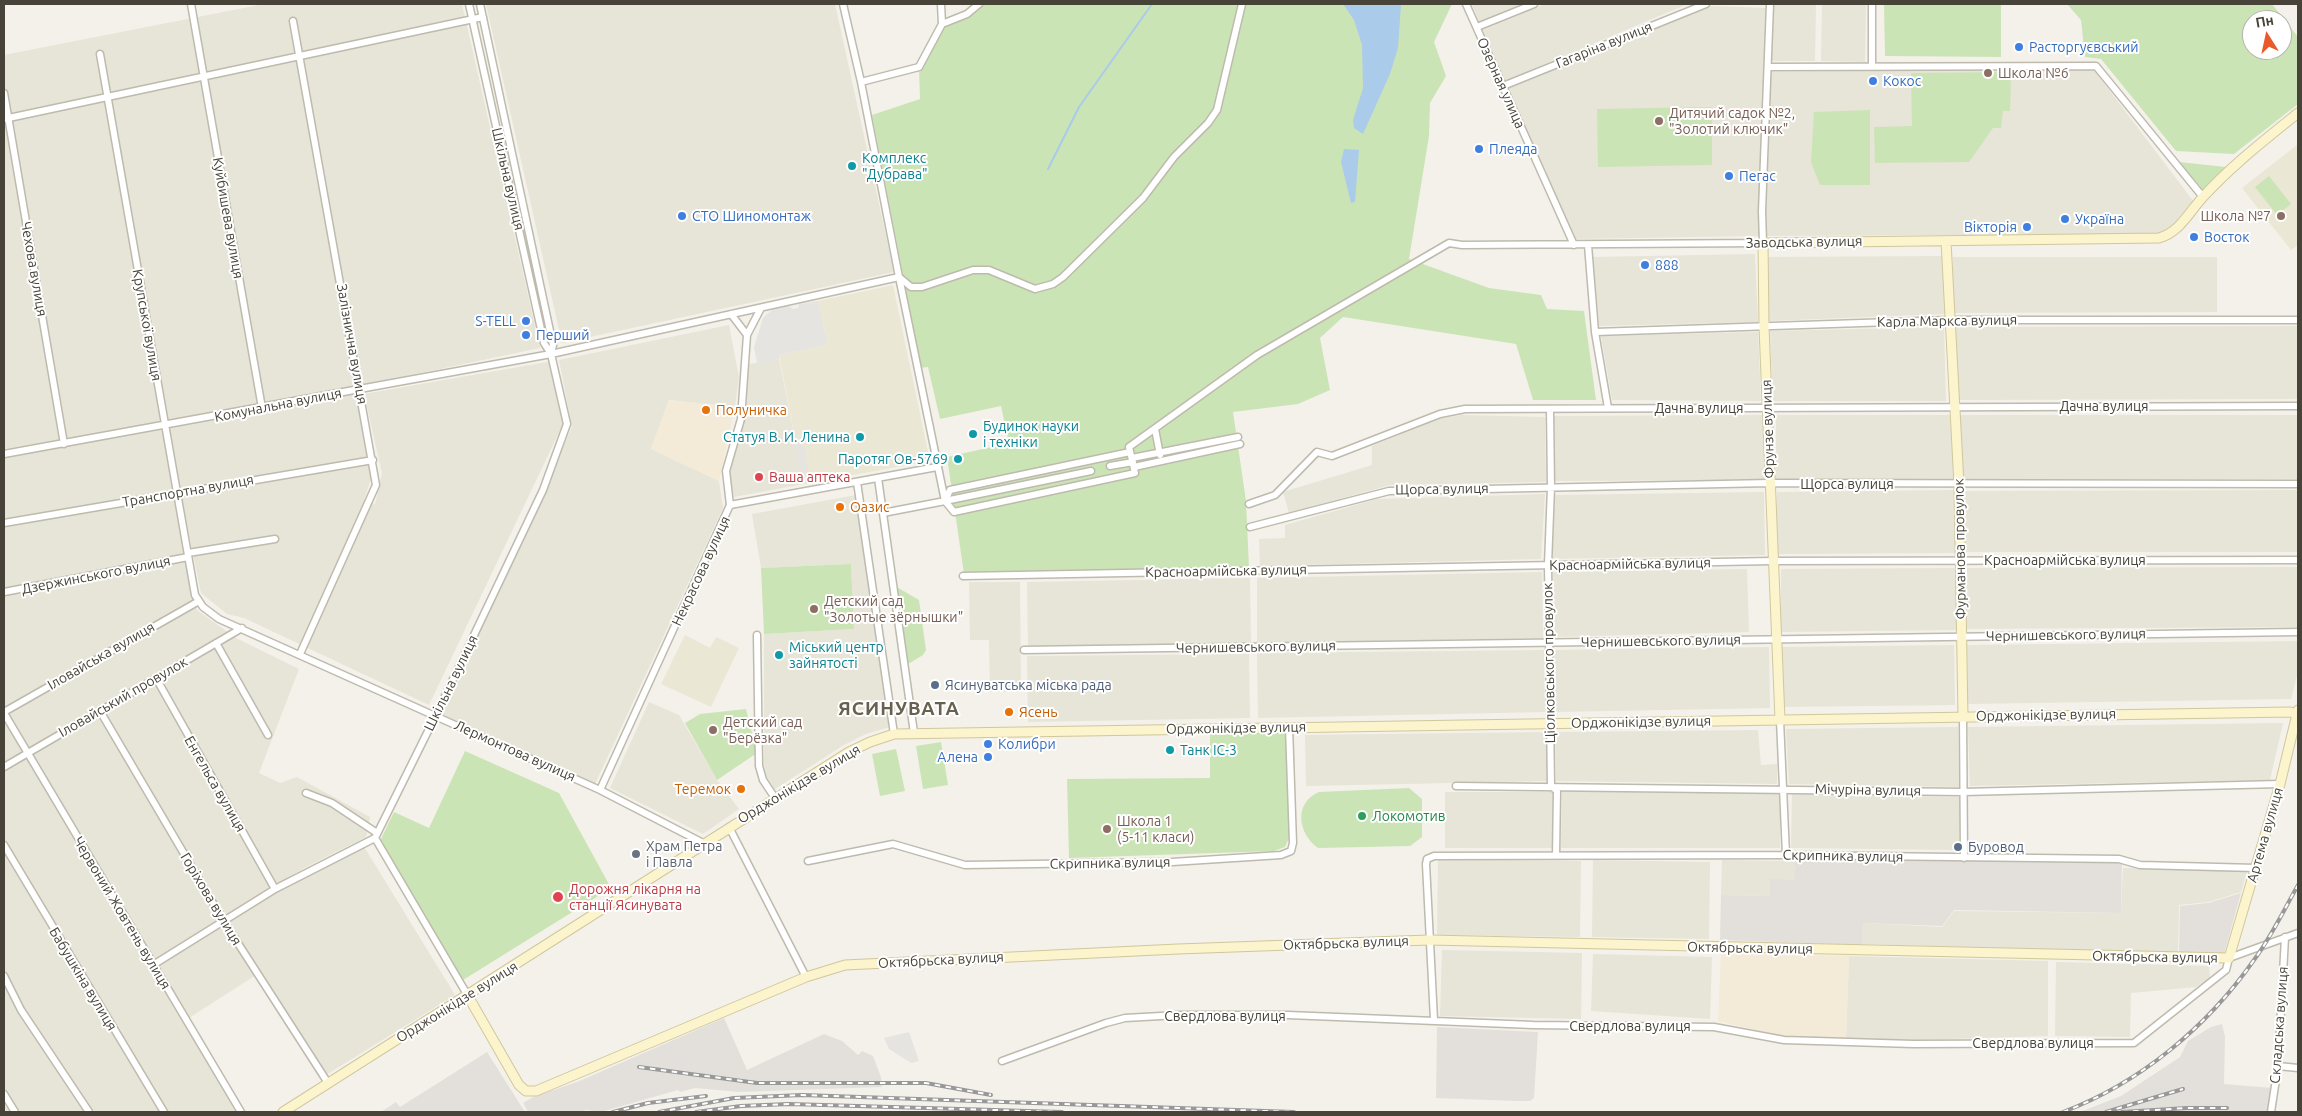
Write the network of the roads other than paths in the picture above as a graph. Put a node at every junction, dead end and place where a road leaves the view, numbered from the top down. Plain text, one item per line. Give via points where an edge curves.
1 (191, 4) edge
2 (469, 4) edge
3 (480, 4) edge
4 (843, 4) edge
5 (941, 4) edge
6 (979, 4) edge
7 (1242, 4) edge
8 (1466, 4) edge
9 (1534, 4) edge
10 (1702, 4) edge
11 (1770, 4) edge
12 (1872, 4) edge
13 (483, 17) junction
14 (293, 20) dead end
15 (472, 20) junction
16 (942, 24) junction
17 (1477, 27) junction
18 (100, 54) dead end
19 (300, 56) junction
20 (1872, 66) junction
21 (1769, 67) junction
22 (203, 76) junction
23 (861, 82) junction
24 (1503, 86) junction
25 (4, 93) edge
26 (108, 97) junction
27 (2298, 113) edge
28 (6, 118) edge
29 (2203, 197) junction
30 (1946, 241) junction
31 (1763, 243) junction
32 (1574, 245) junction
33 (1588, 245) junction
34 (898, 277) junction
35 (761, 308) junction
36 (731, 314) junction
37 (1950, 320) junction
38 (2298, 320) edge
39 (1764, 327) junction
40 (1595, 332) junction
41 (747, 334) junction
42 (551, 354) junction
43 (360, 389) junction
44 (1954, 406) junction
45 (2298, 406) edge
46 (1768, 407) junction
47 (262, 408) junction
48 (1608, 408) junction
49 (1550, 409) junction
50 (164, 426) junction
51 (1155, 429) junction
52 (1238, 437) dead end
53 (64, 444) junction
54 (1240, 444) dead end
55 (1160, 452) junction
56 (4, 454) edge
57 (373, 460) junction
58 (1132, 460) junction
59 (1162, 461) junction
60 (1110, 466) dead end
61 (937, 467) junction
62 (1091, 470) dead end
63 (878, 478) junction
64 (857, 482) junction
65 (1770, 483) junction
66 (2298, 484) edge
67 (1959, 485) junction
68 (1551, 487) junction
69 (176, 493) junction
70 (945, 501) junction
71 (1249, 504) dead end
72 (730, 506) junction
73 (883, 512) junction
74 (4, 523) edge
75 (1250, 527) dead end
76 (275, 539) dead end
77 (188, 555) junction
78 (1961, 560) junction
79 (2298, 560) edge
80 (1772, 562) junction
81 (1548, 565) junction
82 (963, 576) dead end
83 (4, 592) edge
84 (197, 598) junction
85 (242, 628) junction
86 (2298, 632) edge
87 (757, 635) dead end
88 (1962, 636) junction
89 (1778, 638) junction
90 (216, 643) junction
91 (1549, 643) junction
92 (1024, 650) dead end
93 (300, 654) junction
94 (156, 678) junction
95 (100, 711) junction
96 (2298, 712) edge
97 (4, 713) edge
98 (436, 715) junction
99 (1963, 717) junction
100 (1780, 720) junction
101 (1550, 723) junction
102 (1289, 727) junction
103 (914, 733) junction
104 (894, 734) junction
105 (268, 735) dead end
106 (27, 753) junction
107 (4, 766) edge
108 (2280, 784) junction
109 (1456, 786) dead end
110 (1551, 786) junction
111 (1784, 789) junction
112 (600, 790) junction
113 (1963, 792) junction
114 (306, 793) dead end
115 (775, 798) junction
116 (729, 827) junction
117 (376, 835) junction
118 (703, 843) junction
119 (4, 845) edge
120 (1556, 855) junction
121 (1786, 855) junction
122 (1964, 858) junction
123 (808, 861) dead end
124 (2256, 868) junction
125 (275, 889) junction
126 (223, 920) junction
127 (2298, 933) edge
128 (2286, 937) junction
129 (1429, 940) junction
130 (2229, 958) junction
131 (153, 965) junction
132 (4, 976) edge
133 (806, 977) junction
134 (468, 996) junction
135 (1434, 1020) junction
136 (1002, 1061) dead end
137 (2278, 1066) junction
138 (2298, 1068) edge
139 (328, 1083) junction
140 (4, 1094) edge
141 (15, 1112) edge
142 (89, 1112) edge
143 (164, 1112) edge
144 (241, 1112) edge
145 (283, 1112) edge
146 (2271, 1112) edge

1 - 22 street, Куйбишева вулиця
2 - 15 street, Шкільна вулиця
3 - 13 street, Шкільна вулиця
4 - 23 street
5 - 16 street
6 - 16 street via 967,14
7 - 34 street via 1217,110 1174,157 1143,198 1063,277 1035,289 989,270 973,270 922,288 911,287
8 - 17 street, Озерная улица
9 - 17 street
10 - 24 street, Гагаріна вулиця
11 - 21 street, Фрунзе вулиця
12 - 20 street
13 - 15 street
13 - 42 street, Шкільна вулиця via 553,345
14 - 19 street, Залізнична вулиця
15 - 19 street
15 - 42 street, Шкільна вулиця via 544,343
16 - 23 street via 919,67
17 - 24 street, Озерная улица
18 - 26 street, Крупської вулиця
19 - 22 street
19 - 43 street, Залізнична вулиця
20 - 21 street
20 - 29 street via 2096,66
21 - 31 street, Фрунзе вулиця
22 - 26 street
22 - 47 street, Куйбишева вулиця
23 - 34 street
24 - 32 street, Озерная улица
25 - 28 street, Чехова вулиця
26 - 28 street
26 - 50 street, Крупської вулиця
27 - 29 main road
28 - 53 street, Чехова вулиця
29 - 30 main road, Заводська вулиця via 2178,228 2159,238
30 - 31 main road, Заводська вулиця
30 - 37 main road, Фурманова провулок
31 - 33 street, Заводська вулиця
31 - 39 main road, Фрунзе вулиця
32 - 33 street, Заводська вулиця
32 - 51 street, Заводська вулиця via 1449,243 1258,356
33 - 40 street
34 - 35 street, Комунальна вулиця
34 - 61 street
35 - 36 street, Комунальна вулиця
35 - 41 street
36 - 41 street
36 - 42 street, Комунальна вулиця
37 - 38 street, Карла Маркса вулиця
37 - 39 street, Карла Маркса вулиця
37 - 44 main road, Фурманова провулок
39 - 40 street, Карла Маркса вулиця
39 - 46 main road, Фрунзе вулиця
40 - 48 street
41 - 72 street, Некрасова вулиця via 741,419 726,471
42 - 43 street, Комунальна вулиця
42 - 98 street, Шкільна вулиця via 567,424 543,490
43 - 47 street, Комунальна вулиця
43 - 57 street, Залізнична вулиця
44 - 45 street, Дачна вулиця
44 - 46 street, Дачна вулиця
44 - 67 main road, Фурманова провулок
46 - 48 street, Дачна вулиця
46 - 65 main road, Фрунзе вулиця
47 - 50 street, Комунальна вулиця
48 - 49 street, Дачна вулиця
49 - 68 street, Ціолковського провулок
49 - 71 street, Дачна вулиця via 1452,410 1332,456 1317,452 1275,495
50 - 53 street, Комунальна вулиця
50 - 69 street, Крупської вулиця
51 - 55 street
51 - 58 street via 1130,447
52 - 55 street
53 - 56 street, Комунальна вулиця
54 - 59 street
55 - 58 street
55 - 59 street
57 - 69 street, Транспортна вулиця
57 - 93 street, Залізнична вулиця via 376,484
58 - 59 street
58 - 60 street
58 - 70 street via 950,490
58 - 70 street via 1135,473 954,512
61 - 63 street
61 - 70 street
62 - 70 street
63 - 64 street
63 - 73 street
64 - 72 street
64 - 104 street
65 - 67 street, Щорса вулиця
65 - 68 street, Щорса вулиця
65 - 80 main road, Фрунзе вулиця
66 - 67 street, Щорса вулиця
67 - 78 main road, Фурманова провулок
68 - 75 street, Щорса вулиця via 1389,490
68 - 81 street, Ціолковського провулок
69 - 74 street, Транспортна вулиця
69 - 77 street, Крупської вулиця
70 - 73 street
72 - 112 street, Некрасова вулиця
73 - 103 street
76 - 77 street, Дзержинського вулиця
77 - 83 street, Дзержинського вулиця
77 - 84 street, Крупської вулиця
78 - 79 street, Красноармійська вулиця
78 - 80 street, Красноармійська вулиця
78 - 88 main road, Фурманова провулок
80 - 81 street, Красноармійська вулиця
80 - 89 main road, Фрунзе вулиця
81 - 82 street, Красноармійська вулиця
81 - 91 street, Ціолковського провулок
84 - 85 street, Лермонтова вулиця via 219,619
84 - 97 street, Іловайська вулиця
85 - 90 street, Іловайський провулок
85 - 93 street, Лермонтова вулиця
86 - 88 street, Чернишевського вулиця
87 - 115 street via 759,766 763,780
88 - 89 street, Чернишевського вулиця
88 - 99 main road, Фурманова провулок
89 - 91 street, Чернишевського вулиця
89 - 100 main road, Фрунзе вулиця
90 - 94 street, Іловайський провулок
90 - 105 street
91 - 92 street, Чернишевського вулиця
91 - 101 street, Ціолковського провулок
93 - 98 street, Лермонтова вулиця
94 - 95 street, Іловайський провулок
94 - 125 street, Енгельса вулиця
95 - 106 street, Іловайський провулок
95 - 126 street, Горіхова вулиця
96 - 99 main road, Орджонікідзе вулиця
96 - 108 main road, Артема вулиця
97 - 106 street, Червоний Жовтень вулиця
98 - 112 street, Лермонтова вулиця
98 - 117 street, Шкільна вулиця
99 - 100 main road, Орджонікідзе вулиця
99 - 113 street, Фурманова провулок
100 - 101 main road, Орджонікідзе вулиця
100 - 111 street, Фрунзе вулиця
101 - 102 main road, Орджонікідзе вулиця
101 - 110 street, Ціолковського провулок
102 - 103 main road, Орджонікідзе вулиця
102 - 123 street, Скрипника вулиця via 1293,844 1291,851 1281,856 1172,862 965,865 893,844
103 - 104 main road, Орджонікідзе вулиця
104 - 115 main road, Орджонікідзе вулиця via 849,752
106 - 107 street, Іловайський провулок
106 - 131 street, Червоний Жовтень вулиця
108 - 113 street, Мічуріна вулиця
108 - 124 main road, Артема вулиця
109 - 110 street, Мічуріна вулиця
110 - 111 street, Мічуріна вулиця
110 - 120 street, Ціолковського провулок via 1556,791
111 - 113 street, Мічуріна вулиця
111 - 121 street, Фрунзе вулиця
112 - 118 street, Лермонтова вулиця
113 - 122 street, Фурманова провулок
114 - 117 street via 332,803
115 - 116 main road, Орджонікідзе вулиця
116 - 118 main road, Орджонікідзе вулиця
116 - 133 street
117 - 125 street
117 - 134 street
118 - 134 main road, Орджонікідзе вулиця
119 - 143 street, Бабушкіна вулиця
120 - 121 street, Скрипника вулиця
120 - 129 street, Скрипника вулиця via 1439,855 1427,859
121 - 122 street, Скрипника вулиця
122 - 124 street, Скрипника вулиця via 2119,859 2140,865
124 - 130 main road, Артема вулиця
125 - 126 street
126 - 131 street
126 - 139 street, Горіхова вулиця
127 - 128 street, Октябрьска вулиця
128 - 130 street, Октябрьска вулиця
128 - 137 street, Складська вулиця
129 - 130 main road, Октябрьска вулиця
129 - 133 main road, Октябрьска вулиця via 845,965
129 - 135 street
130 - 135 street, Свердлова вулиця via 2226,970 2134,1043 1802,1041 1714,1026 1533,1025
131 - 144 street, Червоний Жовтень вулиця
132 - 142 street via 22,1010
133 - 134 main road, Октябрьска вулиця via 536,1091 526,1091 519,1085
134 - 139 main road, Орджонікідзе вулиця
135 - 136 street, Свердлова вулиця via 1229,1014 1125,1018
137 - 138 street
137 - 146 street, Складська вулиця
139 - 145 main road, Орджонікідзе вулиця
140 - 141 street

